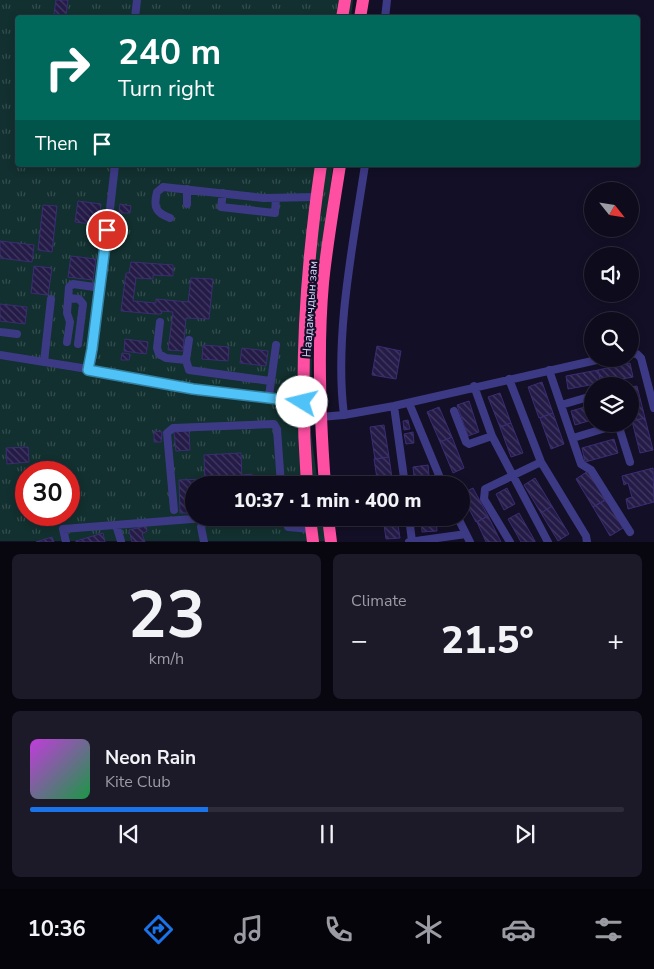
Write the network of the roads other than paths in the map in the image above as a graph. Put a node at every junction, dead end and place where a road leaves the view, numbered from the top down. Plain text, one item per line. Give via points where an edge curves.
1 (137, 0) edge
2 (345, 0) edge
3 (362, 0) edge
4 (387, 0) edge
5 (135, 15) edge
6 (342, 15) edge
7 (360, 15) edge
8 (384, 15) edge
9 (115, 167) edge
10 (321, 167) edge
11 (340, 167) edge
12 (364, 167) edge
13 (187, 189) junction
14 (222, 193) junction
15 (276, 198) junction
16 (316, 198) junction
17 (187, 204) dead end
18 (170, 218) dead end
19 (101, 288) junction
20 (69, 298) junction
21 (51, 299) dead end
22 (160, 322) dead end
23 (0, 332) edge
24 (18, 334) dead end
25 (189, 340) dead end
26 (67, 342) dead end
27 (78, 344) dead end
28 (276, 345) dead end
29 (0, 355) edge
30 (639, 356) edge
31 (186, 360) junction
32 (44, 362) junction
33 (584, 362) edge
34 (88, 370) junction
35 (549, 370) junction
36 (509, 379) junction
37 (270, 381) junction
38 (474, 386) junction
39 (269, 396) junction
40 (584, 398) edge
41 (302, 402) junction
42 (409, 403) junction
43 (561, 405) junction
44 (394, 406) junction
45 (654, 408) edge
46 (454, 411) dead end
47 (344, 415) junction
48 (320, 417) junction
49 (593, 432) edge
50 (621, 432) edge
51 (492, 436) junction
52 (574, 438) junction
53 (541, 462) junction
54 (630, 462) dead end
55 (511, 475) junction
56 (280, 476) edge
57 (306, 476) edge
58 (324, 476) edge
59 (404, 476) edge
60 (439, 476) edge
61 (174, 510) dead end
62 (185, 520) edge
63 (116, 525) junction
64 (201, 526) edge
65 (287, 526) edge
66 (329, 526) edge
67 (410, 526) edge
68 (462, 526) edge
69 (312, 529) edge
70 (630, 532) dead end
71 (468, 538) edge
72 (121, 541) edge
73 (411, 541) edge
74 (66, 542) edge
75 (204, 542) edge
76 (330, 542) edge
77 (510, 542) edge
78 (548, 542) edge
79 (587, 542) edge

1 - 5 street
2 - 6 highway
3 - 7 highway
4 - 8 street
9 - 19 street
10 - 16 highway, Наадамчдын зам
11 - 48 highway, Наадамчдын зам via 323,283
12 - 47 street via 347,296 340,386
13 - 14 street
13 - 17 street
13 - 18 street via 163,187 157,192 156,209 159,214
14 - 15 street
14 - 15 street via 221,207 275,212
15 - 16 street
16 - 41 highway, Наадамчдын зам via 305,291
19 - 20 street via 73,284 68,290
19 - 34 street
20 - 26 street
20 - 27 street via 79,299 83,304
21 - 32 street
22 - 31 street via 156,348 159,354
23 - 24 street
25 - 31 street
28 - 37 street
29 - 32 street
30 - 45 street
31 - 37 street via 189,370
32 - 34 street
33 - 35 street
34 - 39 street via 193,389
35 - 36 street
35 - 43 street
36 - 38 street
36 - 53 street
37 - 39 street
38 - 42 street
38 - 51 street
39 - 41 street
40 - 43 street
41 - 57 highway, Наадамчдын зам
42 - 44 street
42 - 60 street
43 - 52 street
44 - 47 street
44 - 59 street
46 - 51 street via 469,444
47 - 48 street
48 - 58 highway, Наадамчдын зам
49 - 52 street
50 - 54 street
51 - 55 street
52 - 70 street via 581,464 591,470
53 - 55 street
53 - 79 street
55 - 77 street via 488,486 483,494
55 - 78 street
56 - 61 street via 274,424 173,428 167,433
62 - 63 street
63 - 72 street
63 - 74 street via 63,529
64 - 75 street
65 - 69 street
66 - 76 highway
67 - 73 street
68 - 71 street
71 - 73 street

